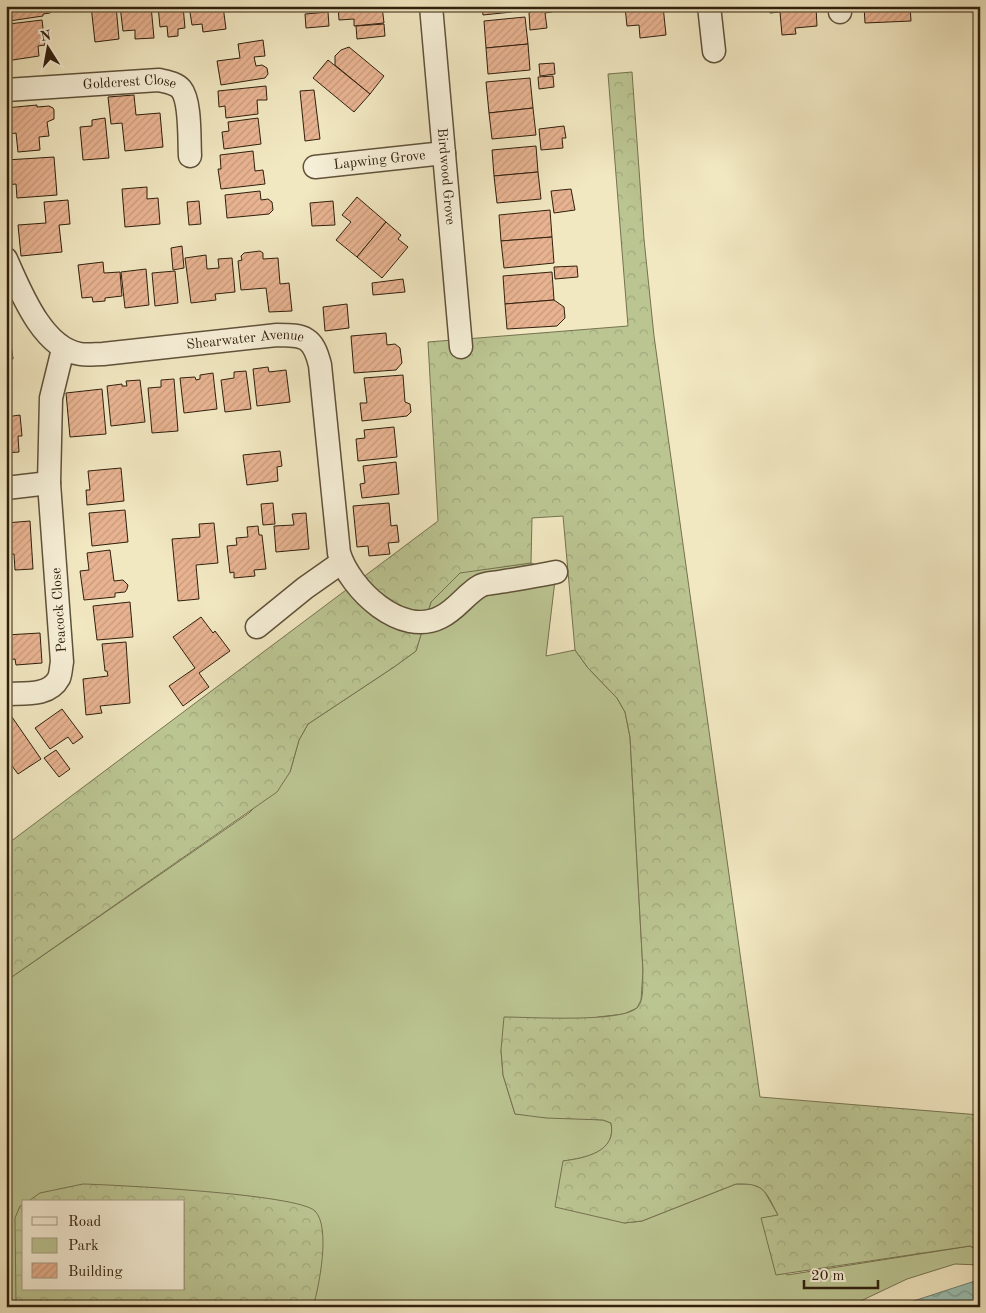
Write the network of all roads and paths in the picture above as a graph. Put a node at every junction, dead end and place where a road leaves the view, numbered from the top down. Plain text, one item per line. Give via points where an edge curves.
1 (431, 6) edge
2 (709, 6) edge
3 (714, 51) dead end
4 (6, 90) edge
5 (444, 153) junction
6 (190, 156) dead end
7 (315, 167) dead end
8 (6, 259) edge
9 (461, 347) dead end
10 (63, 348) junction
11 (49, 483) junction
12 (6, 488) edge
13 (342, 562) junction
14 (556, 572) dead end
15 (257, 627) dead end
16 (6, 694) edge

1 - 5 street, Birdwood Grove
2 - 3 street
4 - 6 street, Goldcrest Close via 159,80 171,82 181,88 186,99
5 - 7 street, Lapwing Grove
5 - 9 street, Birdwood Grove
8 - 10 street, Shearwater Avenue via 33,314 48,335
10 - 11 street, Peacock Close via 51,398
10 - 13 street, Shearwater Avenue via 80,354 103,354 278,335 307,339 317,350 320,366
11 - 12 street
11 - 16 street, Peacock Close via 62,662 59,677 40,692
13 - 14 street, Shearwater Avenue via 361,591 376,605 409,620 425,621 441,618 481,586
13 - 15 street

